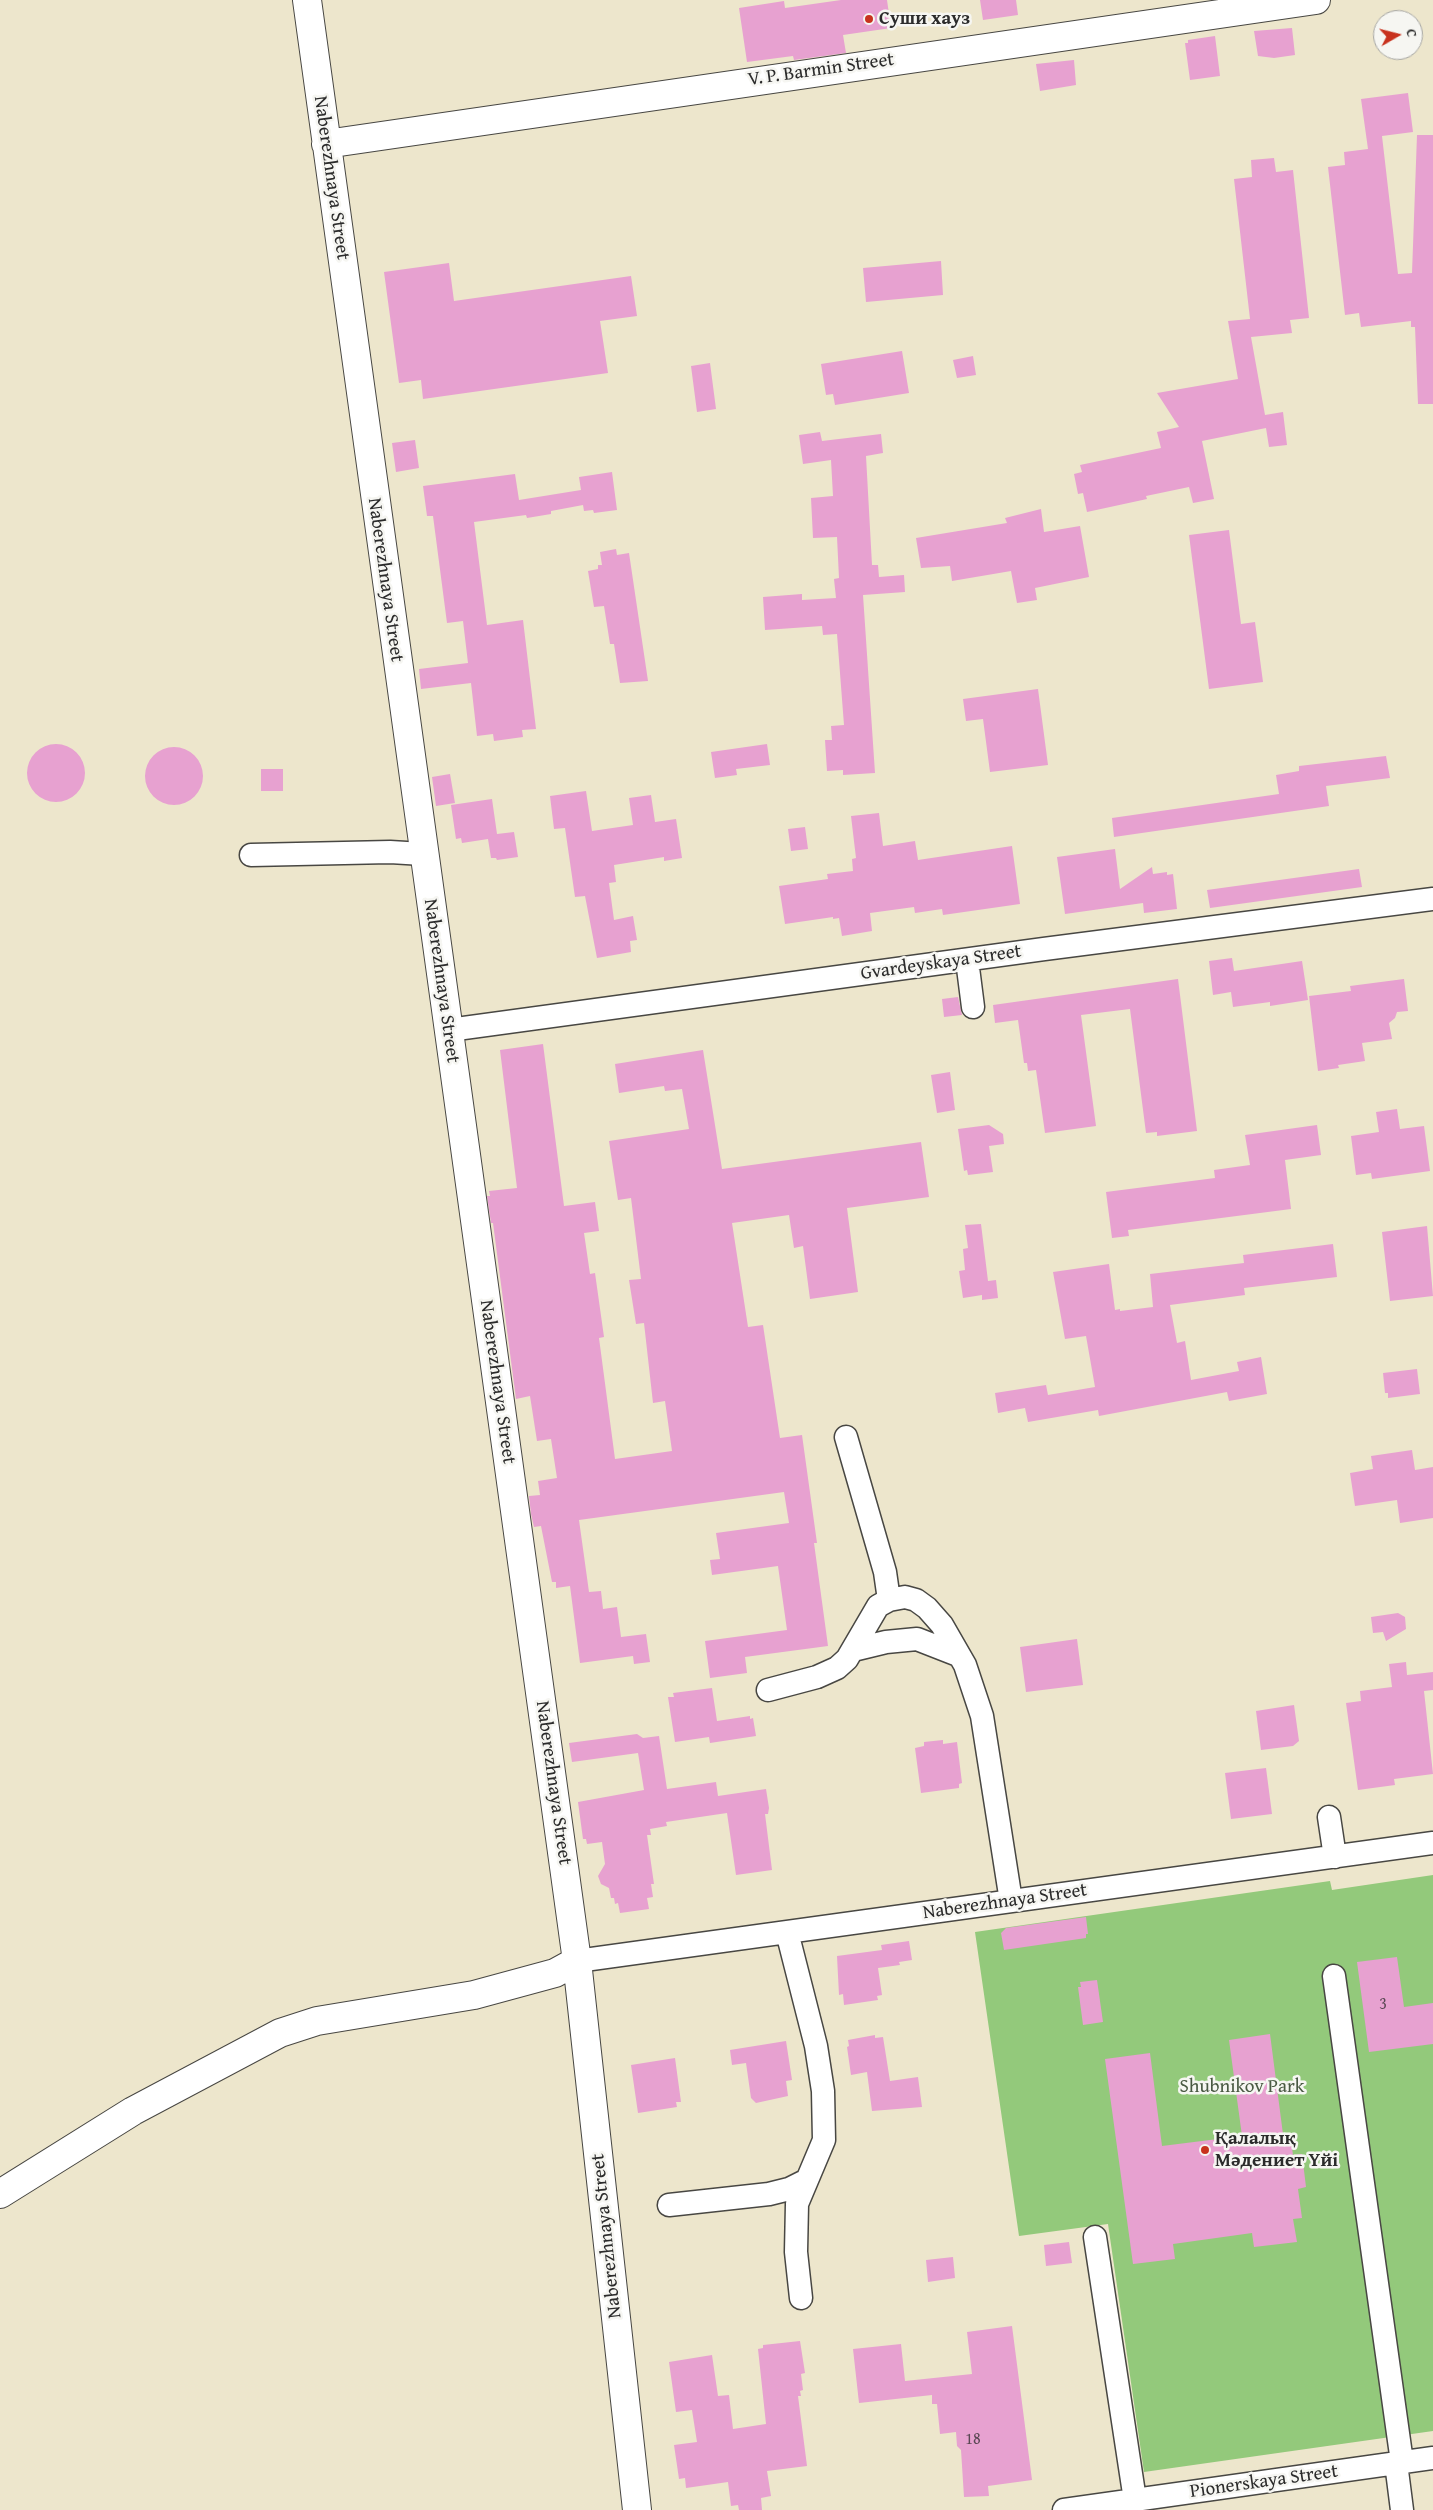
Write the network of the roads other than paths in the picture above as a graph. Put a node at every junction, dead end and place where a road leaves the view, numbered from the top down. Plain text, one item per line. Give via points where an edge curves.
1 (307, 0) edge
2 (1316, 0) edge
3 (326, 144) junction
4 (423, 854) junction
5 (251, 855) dead end
6 (1433, 899) edge
7 (967, 960) junction
8 (973, 1007) dead end
9 (449, 1030) junction
10 (846, 1437) dead end
11 (889, 1600) junction
12 (853, 1650) junction
13 (958, 1654) junction
14 (768, 1690) dead end
15 (1329, 1817) dead end
16 (1433, 1844) edge
17 (1335, 1857) junction
18 (1011, 1901) junction
19 (786, 1932) junction
20 (577, 1961) junction
21 (1334, 1976) dead end
22 (807, 2180) junction
23 (0, 2194) edge
24 (669, 2205) dead end
25 (1094, 2237) dead end
26 (801, 2298) dead end
27 (1433, 2458) edge
28 (1399, 2463) junction
29 (1148, 2503) edge
30 (637, 2510) edge
31 (1064, 2510) edge
32 (1402, 2510) edge

1 - 3 street, Naberezhnaya Street
2 - 3 street, V. P. Barmin Street
3 - 4 street, Naberezhnaya Street
4 - 5 street
4 - 9 street, Naberezhnaya Street
6 - 7 street, Gvardeyskaya Street
7 - 8 street
7 - 9 street, Gvardeyskaya Street
9 - 20 street, Naberezhnaya Street
10 - 11 street via 885,1572
11 - 12 street via 878,1606 868,1619
11 - 13 street via 905,1597 927,1608 942,1625
12 - 13 street via 886,1642 917,1640
12 - 14 street via 836,1668 817,1677
13 - 18 street via 965,1665 982,1716
15 - 17 street
16 - 17 street, Naberezhnaya Street
17 - 18 street, Naberezhnaya Street
18 - 19 street, Naberezhnaya Street
19 - 20 street, Naberezhnaya Street
19 - 22 street via 816,2046 823,2091 824,2140
20 - 23 street via 555,1973 474,1995 317,2021 280,2033 134,2111
20 - 30 street, Naberezhnaya Street
21 - 28 street
22 - 24 street via 769,2194
22 - 26 street via 797,2204 795,2225
25 - 29 street
27 - 28 street, Pionerskaya Street
28 - 29 street, Pionerskaya Street
28 - 32 street
29 - 31 street, Pionerskaya Street

